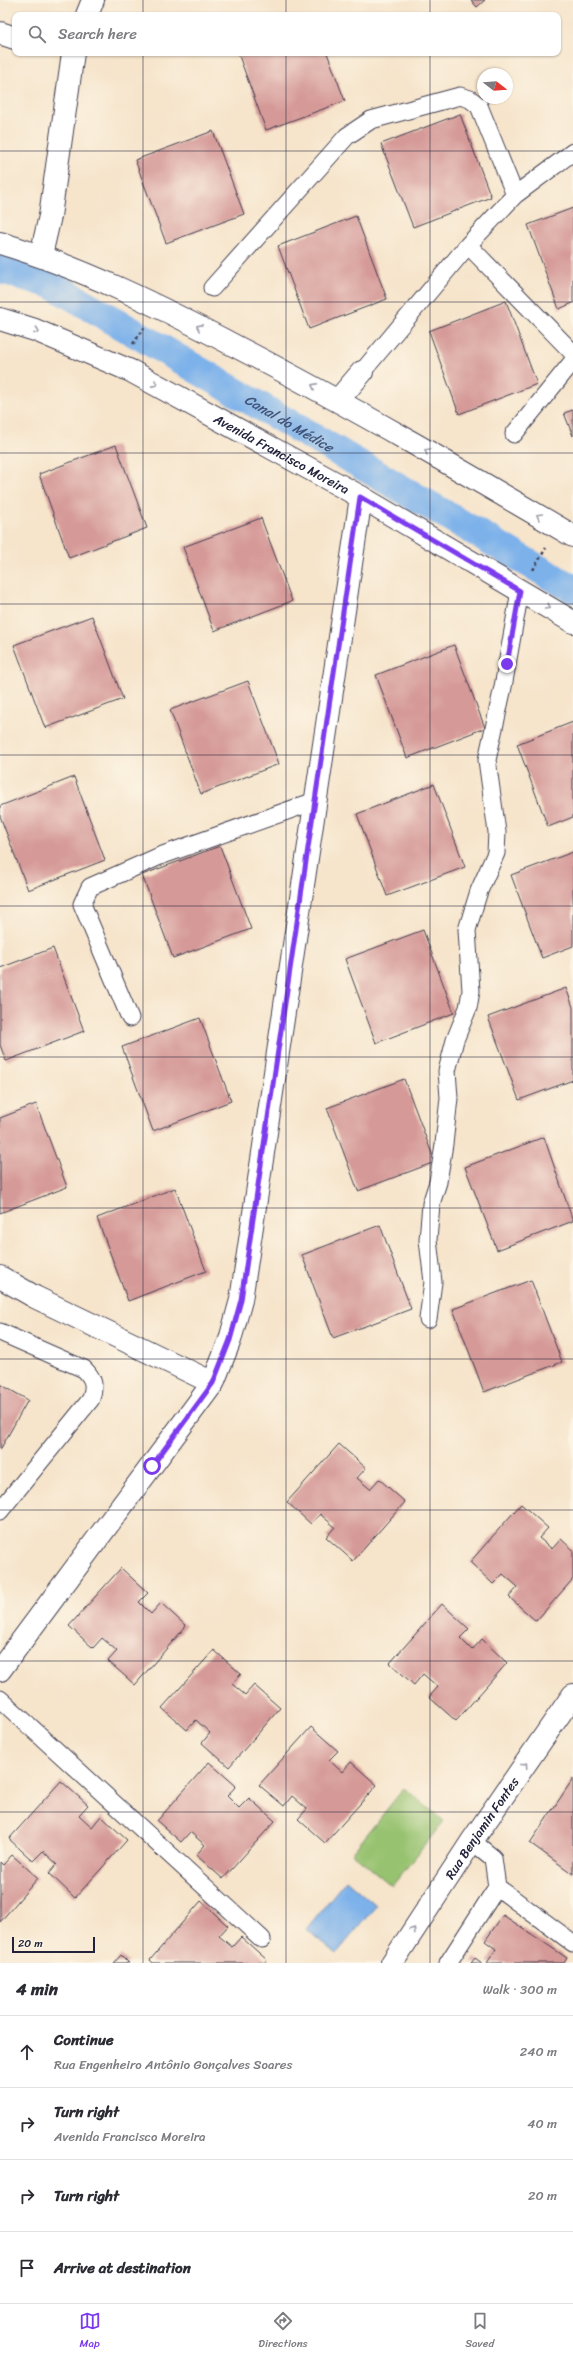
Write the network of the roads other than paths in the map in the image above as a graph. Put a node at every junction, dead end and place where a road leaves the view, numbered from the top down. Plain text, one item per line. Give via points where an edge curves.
1 (93, 0) edge
2 (88, 12) edge
3 (0, 33) edge
4 (12, 37) edge
5 (70, 56) edge
6 (573, 152) edge
7 (515, 195) junction
8 (0, 243) edge
9 (468, 245) junction
10 (41, 255) junction
11 (212, 288) dead end
12 (0, 318) edge
13 (573, 353) edge
14 (573, 361) edge
15 (362, 372) joint
16 (339, 399) junction
17 (514, 434) dead end
18 (360, 497) junction
19 (573, 536) edge
20 (525, 583) junction
21 (573, 622) edge
22 (315, 801) junction
23 (130, 1018) dead end
24 (0, 1276) edge
25 (428, 1319) dead end
26 (0, 1332) edge
27 (213, 1383) junction
28 (0, 1511) edge
29 (1, 1667) edge
30 (573, 1695) edge
31 (0, 1698) edge
32 (472, 1841) junction
33 (497, 1887) junction
34 (262, 1939) dead end
35 (573, 1943) edge
36 (392, 1963) edge
37 (448, 1963) edge

1 - 2 street
3 - 4 street
5 - 10 street via 50,216
6 - 7 lane
7 - 9 lane
7 - 11 lane via 479,106 470,99 460,96 371,120 347,136
8 - 10 street
9 - 13 lane
9 - 15 lane
16 -> 10 street via 158,306
12 -> 18 street, Avenida Francisco Moreira via 35,330 130,371
14 - 17 lane
15 - 16 street
19 -> 16 street
18 - 20 street, Avenida Francisco Moreira
18 - 22 street
20 -> 21 street, Avenida Francisco Moreira
20 - 25 lane via 487,760 497,832 496,853 479,891 467,930 471,991 468,1008 455,1040 447,1071 449,1098 444,1144 438,1182 431,1204 428,1240 433,1282
22 - 23 lane via 160,856 90,887 82,904
22 - 27 street via 241,1300 230,1340
24 - 27 street via 35,1297
26 - 28 lane via 84,1369 93,1378 94,1389 91,1399
27 - 29 street
32 -> 30 street, Rua Benjamin Fontes
31 - 34 lane
32 - 33 lane via 493,1858
36 -> 32 street, Rua Benjamin Fontes
33 - 35 lane
33 - 37 lane

